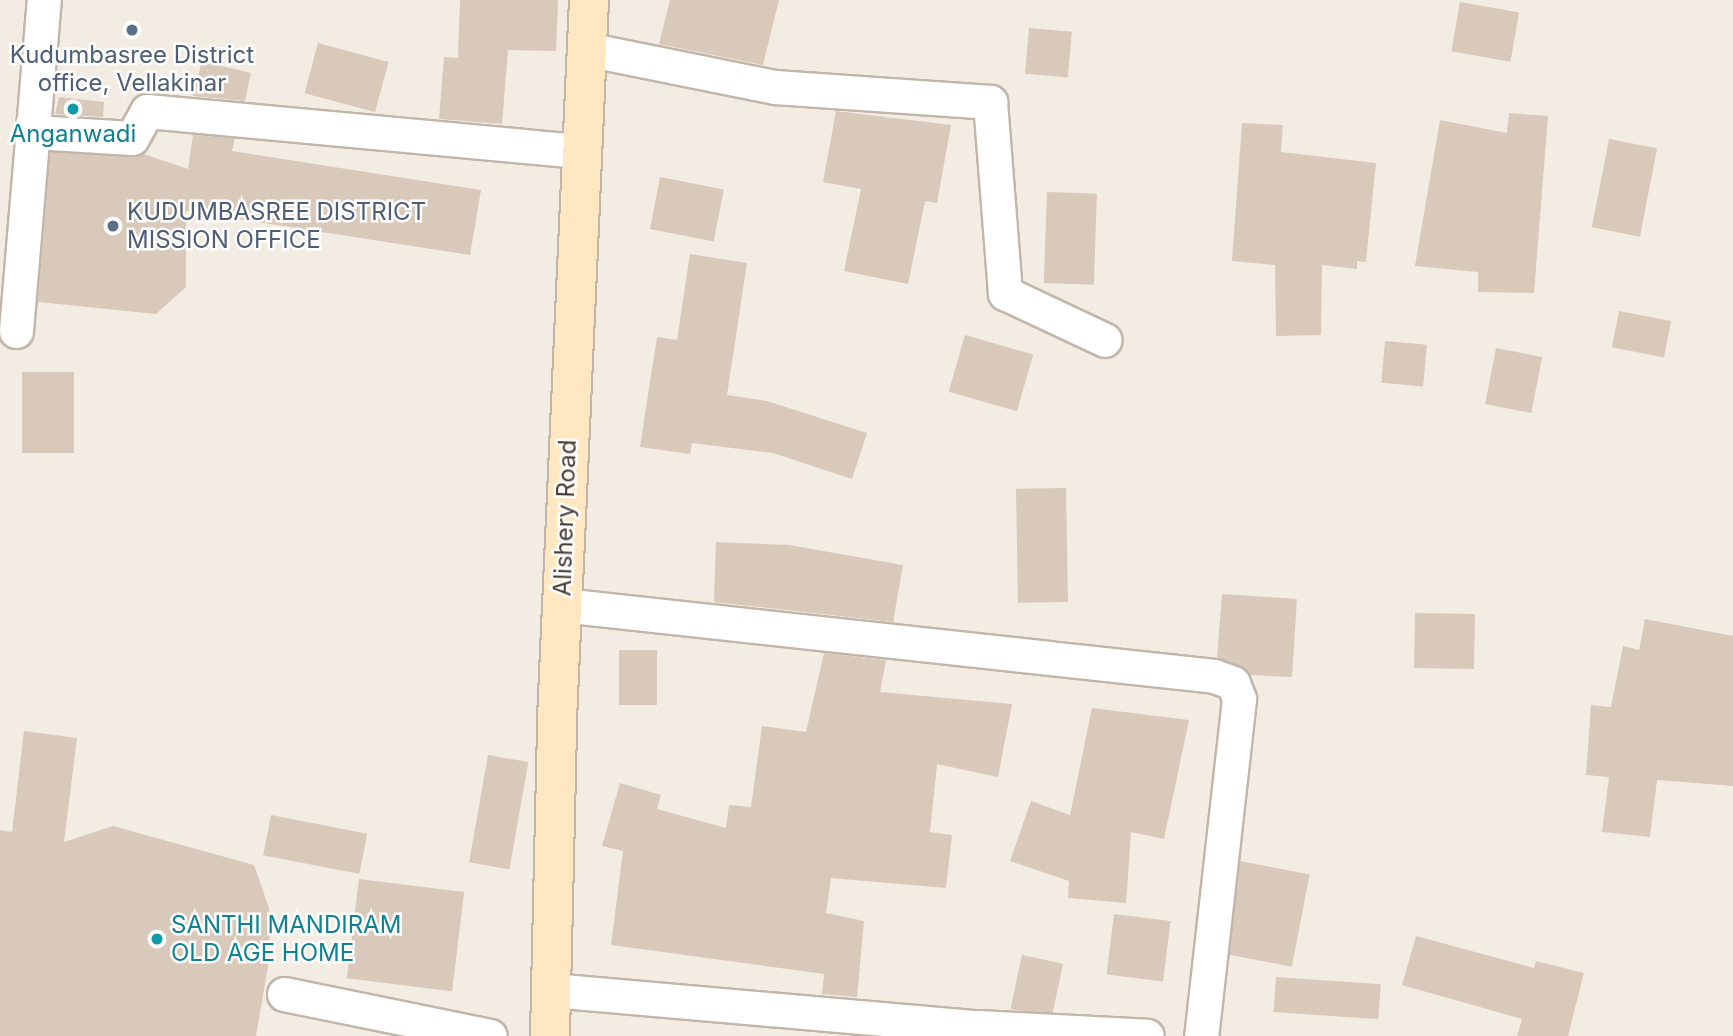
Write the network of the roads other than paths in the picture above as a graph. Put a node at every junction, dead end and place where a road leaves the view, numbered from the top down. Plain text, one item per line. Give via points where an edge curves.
1 (44, 0) edge
2 (589, 0) edge
3 (586, 49) junction
4 (34, 132) junction
5 (581, 151) junction
6 (16, 331) dead end
7 (1105, 340) dead end
8 (562, 605) junction
9 (551, 990) junction
10 (284, 994) dead end
11 (490, 1036) edge
12 (550, 1036) edge
13 (1147, 1036) edge
14 (1201, 1036) edge

1 - 4 street
2 - 3 main road, Alishery Road
3 - 5 main road, Alishery Road
3 - 7 street via 775,87 990,102 1005,293
4 - 5 street via 132,138 147,111
4 - 6 street
5 - 8 main road, Alishery Road
8 - 9 main road, Alishery Road
8 - 14 street via 1214,676 1233,683 1239,699
9 - 12 main road, Alishery Road
9 - 13 street via 978,1027
10 - 11 street

